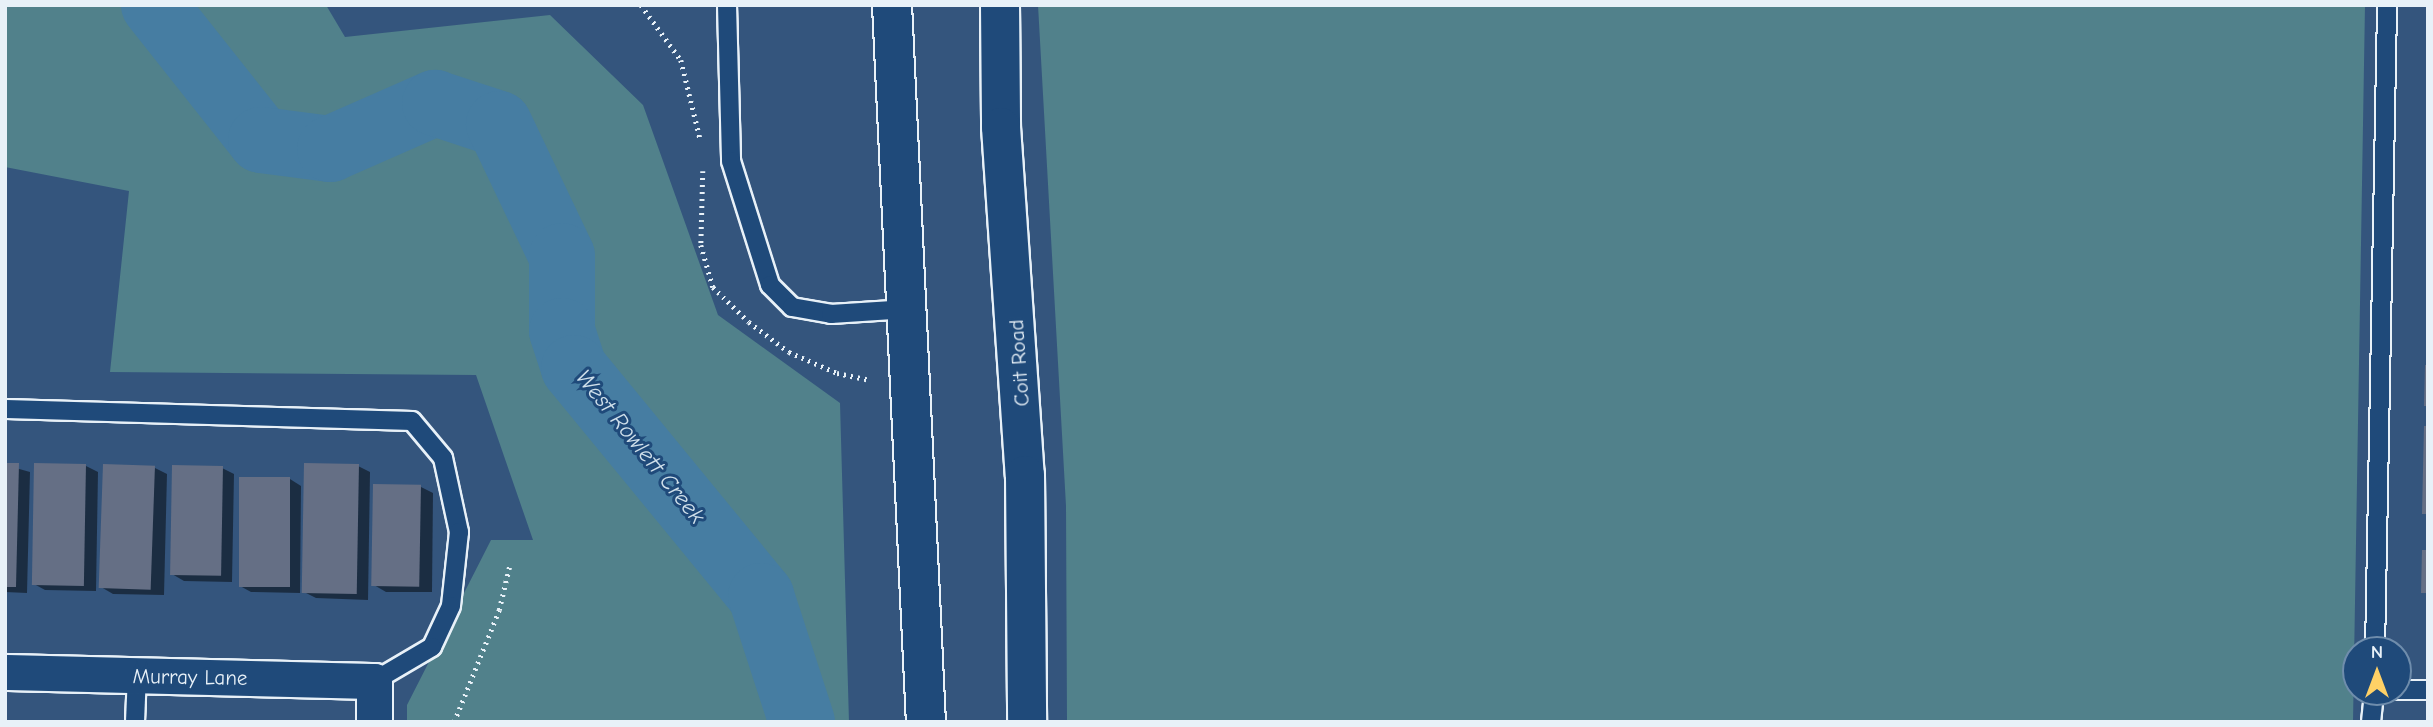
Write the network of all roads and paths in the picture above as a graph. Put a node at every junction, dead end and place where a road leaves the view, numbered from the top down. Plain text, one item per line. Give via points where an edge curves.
1 (641, 5) edge
2 (727, 5) edge
3 (892, 5) edge
4 (1000, 5) edge
5 (2387, 5) edge
6 (704, 152) dead end
7 (704, 165) dead end
8 (908, 309) junction
9 (872, 391) dead end
10 (5, 409) edge
11 (510, 564) dead end
12 (2375, 636) edge
13 (5, 672) edge
14 (137, 675) junction
15 (374, 681) junction
16 (135, 722) edge
17 (374, 722) edge
18 (453, 722) edge
19 (926, 722) edge
20 (1027, 722) edge

1 - 6 path via 681,60
2 - 8 lane via 732,161 770,285 792,307 831,314
3 - 8 main road
4 - 20 main road, Coit Road via 1001,127 1025,475
5 - 12 lane
7 - 9 path via 701,244 713,287 748,322 789,352 837,373 870,378
8 - 19 main road
10 - 15 lane via 412,421 443,458 459,532 451,606 432,647
11 - 18 path via 499,610
13 - 14 street, Murray Lane
14 - 15 street, Murray Lane
14 - 16 lane
15 - 17 street

